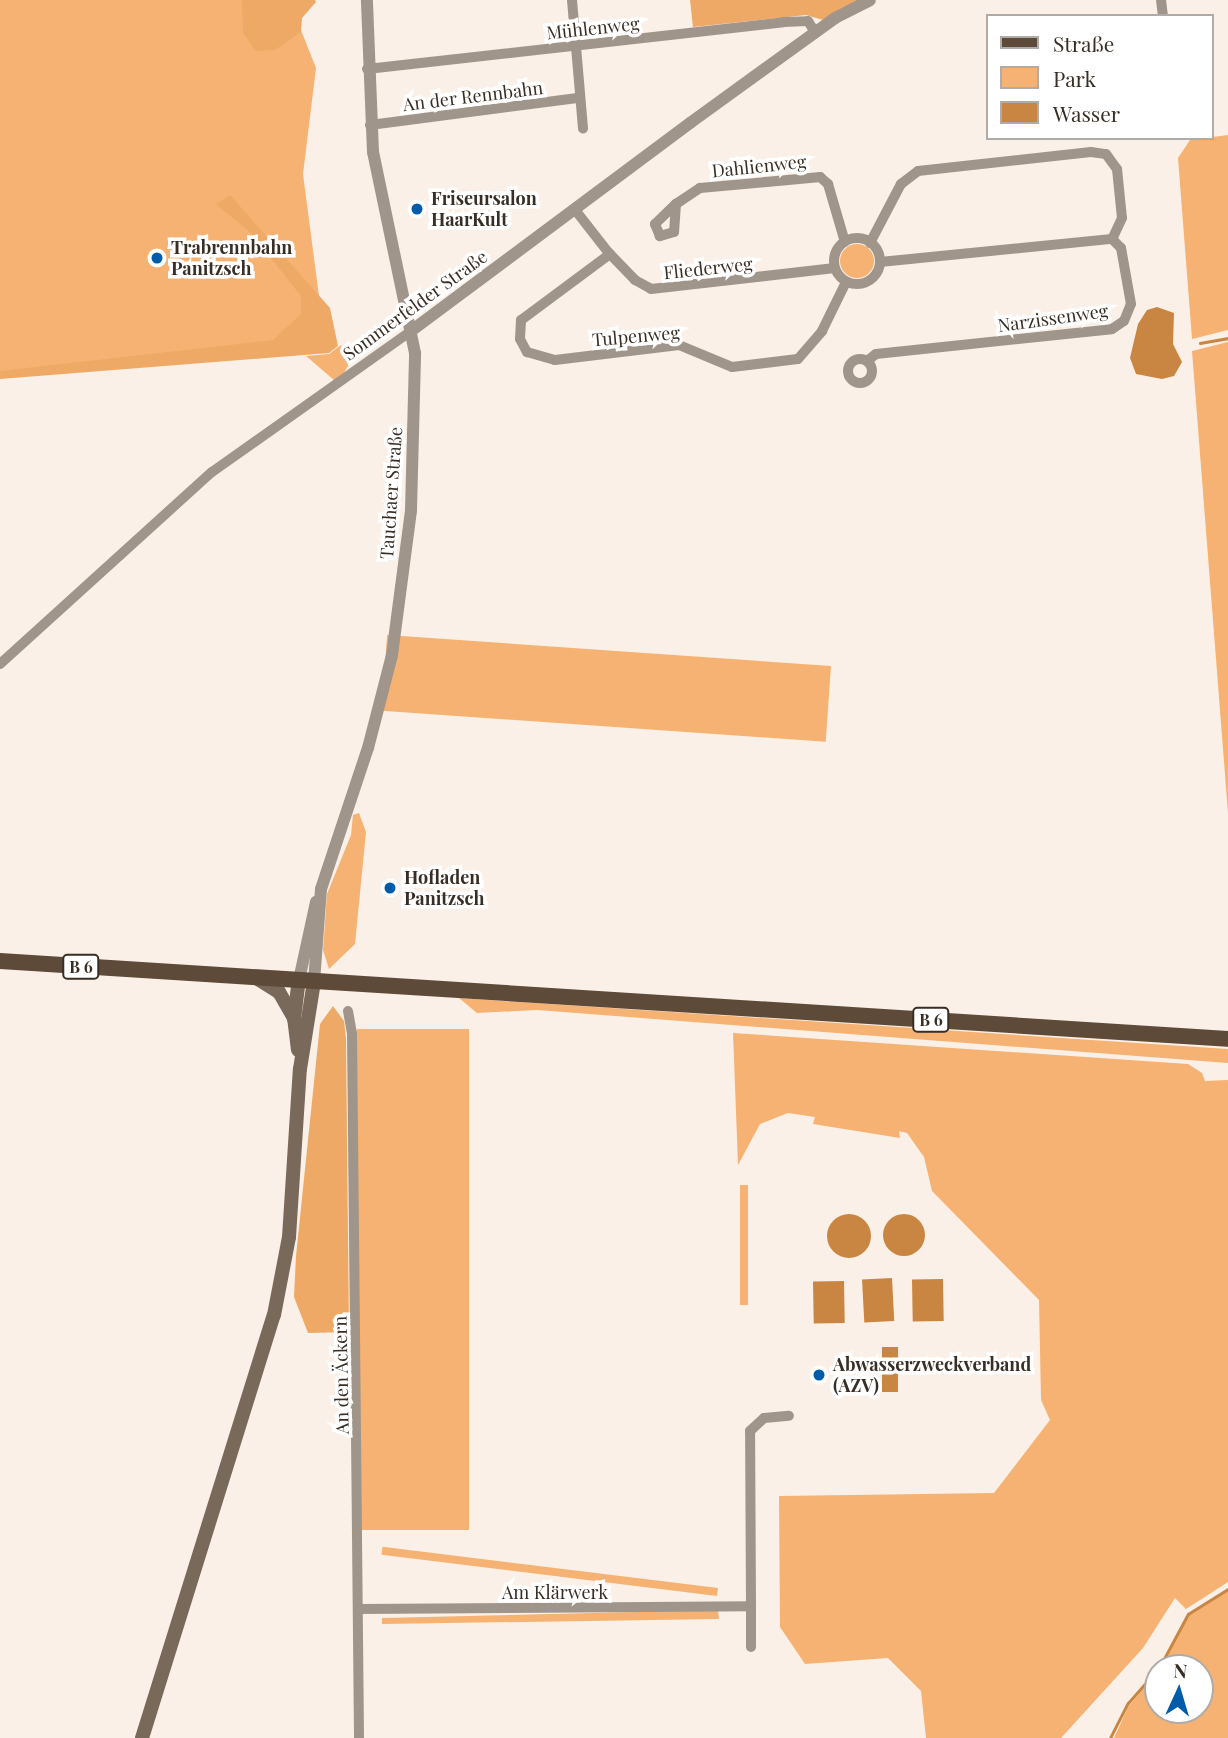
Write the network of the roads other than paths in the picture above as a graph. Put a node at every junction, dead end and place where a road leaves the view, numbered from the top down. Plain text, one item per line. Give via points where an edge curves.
1 (367, 0) edge
2 (572, 0) edge
3 (870, 0) edge
4 (815, 32) junction
5 (576, 46) junction
6 (368, 69) junction
7 (579, 99) junction
8 (370, 125) junction
9 (583, 129) dead end
10 (676, 204) dead end
11 (576, 211) junction
12 (1112, 239) junction
13 (845, 242) junction
14 (870, 243) junction
15 (610, 254) junction
16 (880, 262) junction
17 (835, 268) junction
18 (846, 282) junction
19 (411, 331) junction
20 (867, 361) dead end
21 (0, 664) edge
22 (0, 961) edge
23 (258, 979) junction
24 (307, 981) junction
25 (348, 1011) dead end
26 (294, 1019) junction
27 (1228, 1039) edge
28 (300, 1069) junction
29 (789, 1416) dead end
30 (751, 1606) junction
31 (359, 1609) junction
32 (751, 1647) dead end
33 (142, 1738) edge
34 (359, 1738) edge

1 - 6 street, Tauchaer Straße
2 - 5 street
3 - 4 street, Sommerfelder Straße
4 - 5 street, Mühlenweg via 808,21 783,22
4 - 11 street, Sommerfelder Straße
5 - 6 street, Mühlenweg
5 - 7 street
6 - 8 street, Tauchaer Straße
7 - 8 street, An der Rennbahn
7 - 9 street
8 - 19 street, Tauchaer Straße
10 - 13 street, Dahlienweg via 700,188 820,177 828,184
11 - 15 street, Fliederweg
11 - 19 street, Sommerfelder Straße
12 - 14 street via 1122,218 1117,169 1105,154 1091,152 918,171 901,184
12 - 16 street
12 - 20 street, Narzissenweg via 1121,248 1131,304 1124,321 1112,329 876,354
13 - 14 street via 858,238
13 - 17 street via 836,251
14 - 16 street
15 - 17 street, Fliederweg via 635,280 652,289
15 - 18 street, Tulpenweg via 521,320 520,339 527,352 555,360 679,345 732,367 798,359 817,340
16 - 18 street via 869,281
17 - 18 street
19 - 21 street, Sommerfelder Straße via 212,472
19 - 24 street, Tauchaer Straße via 415,378 411,510 392,655 369,748 321,888
22 - 23 main road, B 6
23 - 24 main road, B 6
23 - 26 main road via 279,992
24 - 26 main road
24 - 27 main road, B 6
24 - 28 main road
25 - 31 street, An den Äckern
26 - 28 main road
28 - 33 main road via 289,1237 274,1315
29 - 30 street via 764,1418 750,1431
30 - 31 street, Am Klärwerk
30 - 32 street
31 - 34 street, An den Äckern

